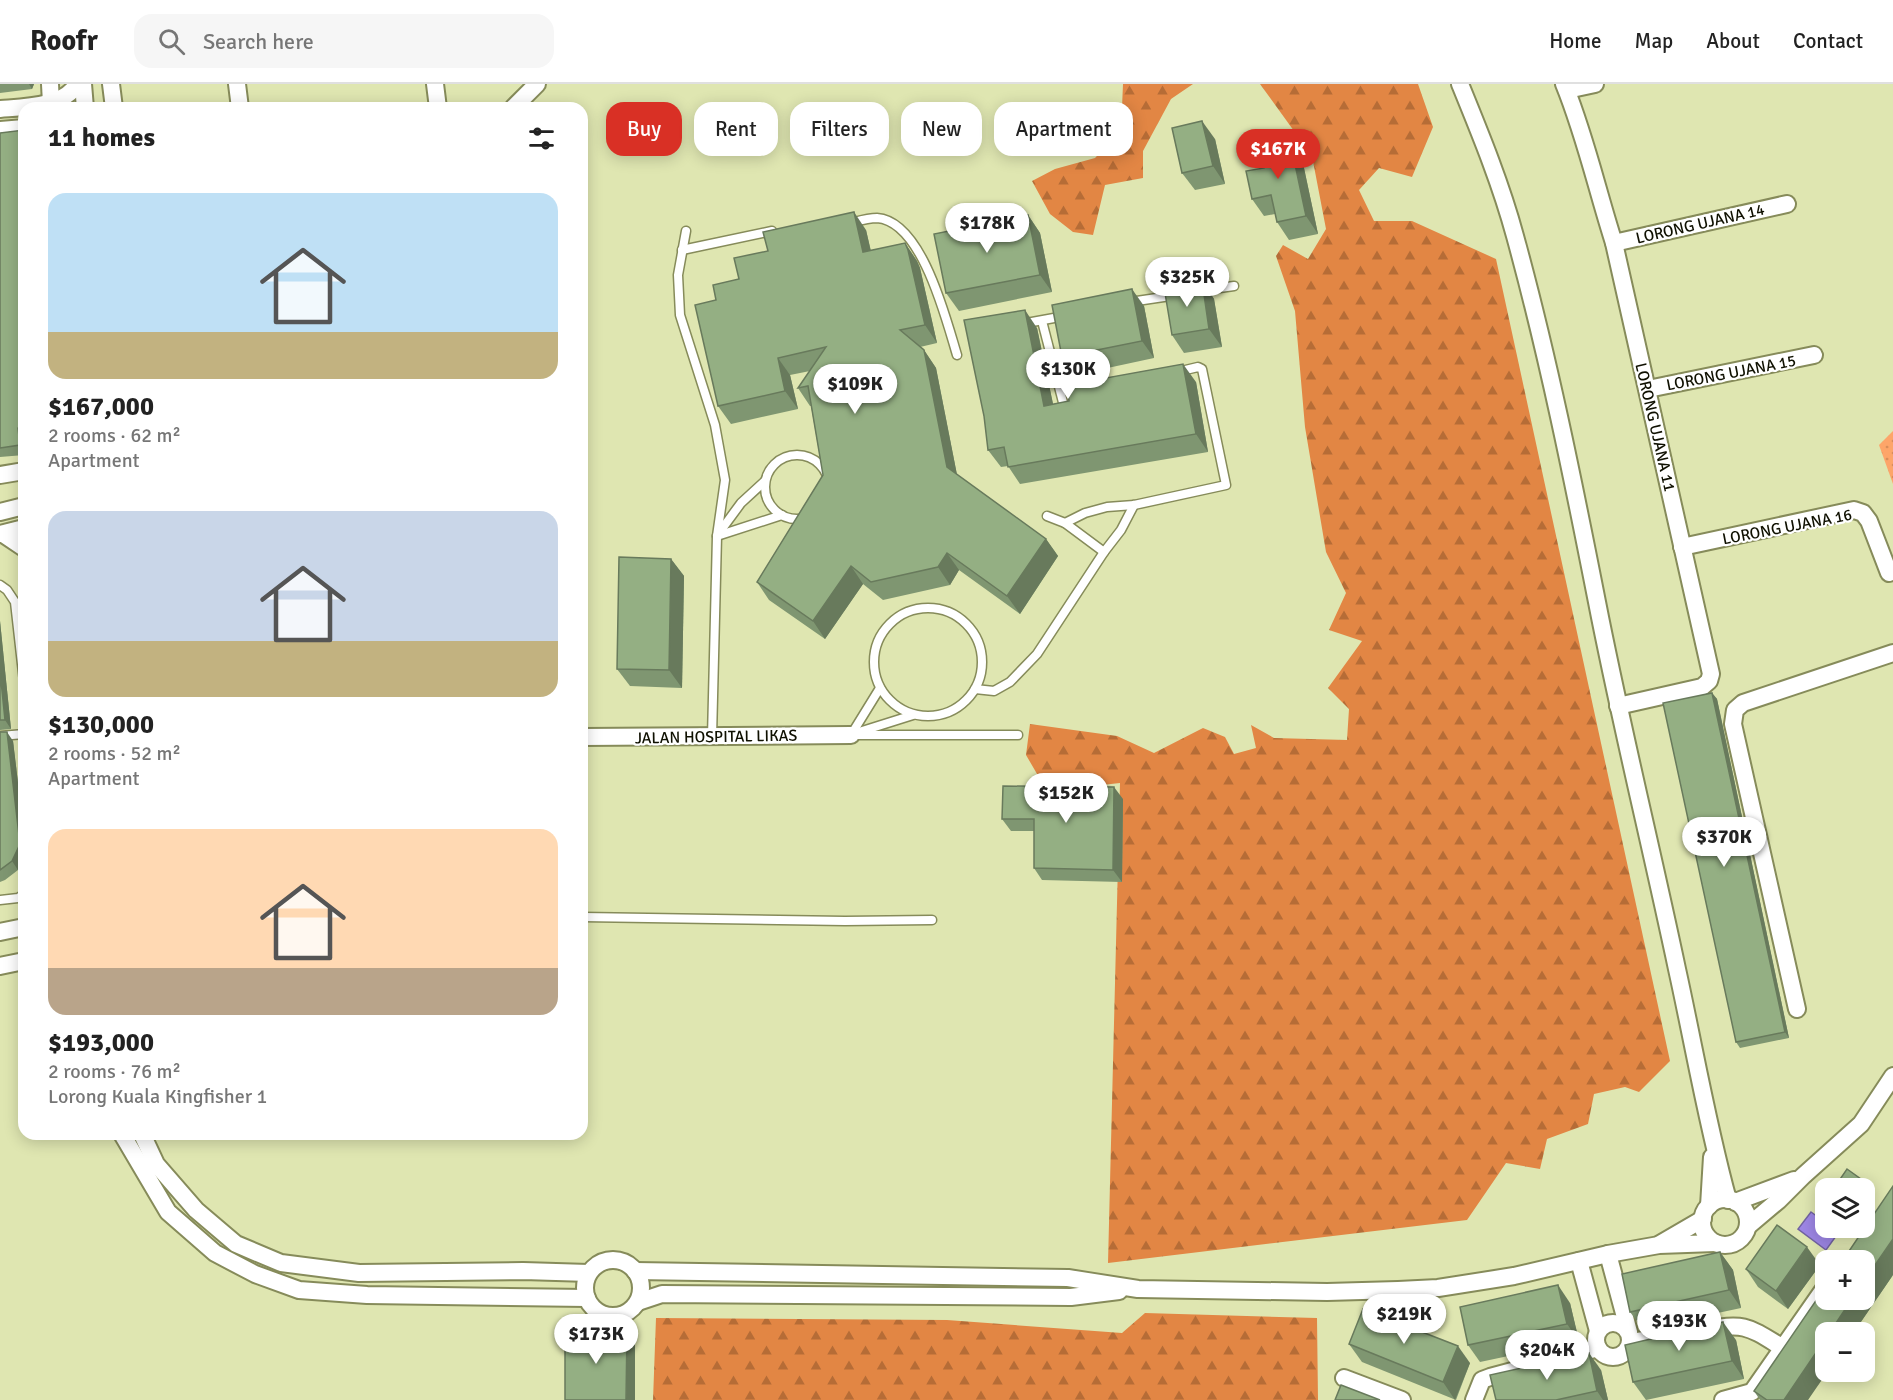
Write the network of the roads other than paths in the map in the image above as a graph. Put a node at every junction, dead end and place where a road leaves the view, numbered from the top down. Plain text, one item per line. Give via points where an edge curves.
1 (50, 84) edge
2 (77, 84) edge
3 (83, 84) edge
4 (111, 84) edge
5 (237, 84) edge
6 (435, 84) edge
7 (537, 84) edge
8 (1460, 84) edge
9 (1595, 84) edge
10 (1566, 87) edge
11 (51, 102) edge
12 (54, 102) edge
13 (84, 102) edge
14 (113, 102) edge
15 (239, 102) edge
16 (437, 102) edge
17 (519, 102) edge
18 (18, 107) edge
19 (0, 109) edge
20 (18, 128) edge
21 (0, 130) edge
22 (1787, 204) dead end
23 (838, 225) edge
24 (778, 230) edge
25 (686, 231) dead end
26 (1614, 243) junction
27 (682, 250) junction
28 (1234, 286) dead end
29 (1124, 303) edge
30 (1077, 313) edge
31 (1042, 321) junction
32 (1012, 325) edge
33 (957, 355) dead end
34 (1814, 356) dead end
35 (1171, 374) edge
36 (1648, 389) junction
37 (1066, 414) edge
38 (18, 472) edge
39 (0, 475) edge
40 (765, 480) junction
41 (1134, 505) junction
42 (18, 508) edge
43 (0, 512) edge
44 (782, 515) junction
45 (1047, 516) dead end
46 (1065, 523) junction
47 (18, 530) edge
48 (1, 534) edge
49 (717, 536) junction
50 (18, 544) edge
51 (1682, 547) junction
52 (1104, 552) junction
53 (1888, 573) dead end
54 (0, 585) edge
55 (18, 629) edge
56 (1893, 653) edge
57 (880, 688) junction
58 (975, 689) junction
59 (1618, 706) junction
60 (913, 715) junction
61 (18, 734) edge
62 (851, 735) junction
63 (1018, 735) dead end
64 (0, 736) edge
65 (588, 737) edge
66 (712, 737) junction
67 (18, 898) edge
68 (0, 900) edge
69 (588, 917) edge
70 (932, 920) dead end
71 (18, 928) edge
72 (0, 932) edge
73 (18, 962) edge
74 (0, 966) edge
75 (1797, 1009) dead end
76 (1893, 1076) edge
77 (126, 1140) edge
78 (145, 1140) edge
79 (1713, 1144) junction
80 (1803, 1176) junction
81 (1732, 1201) junction
82 (1706, 1213) junction
83 (1748, 1226) junction
84 (1715, 1243) junction
85 (1659, 1245) junction
86 (1608, 1254) junction
87 (1579, 1261) junction
88 (635, 1271) junction
89 (589, 1273) junction
90 (1138, 1289) junction
91 (586, 1298) junction
92 (638, 1302) junction
93 (1815, 1302) edge
94 (1598, 1331) junction
95 (1630, 1337) junction
96 (1598, 1348) junction
97 (1784, 1348) junction
98 (1344, 1378) dead end
99 (1402, 1400) edge
100 (1474, 1400) edge
101 (1723, 1400) edge

1 - 11 street
2 - 12 street
3 - 13 street
4 - 14 street
5 - 15 street
6 - 16 street
7 - 17 street
8 - 59 street via 1514,234 1551,386
9 - 10 street
10 - 26 street, LORONG UJANA 11
18 - 19 street
20 - 21 street
22 - 26 street, LORONG UJANA 14
23 - 33 lane via 878,218 898,227 915,244 936,287
24 - 27 lane
25 - 27 lane
26 - 36 street, LORONG UJANA 11
27 - 49 lane via 678,275 680,315 715,425 725,480
28 - 29 lane
30 - 31 lane
31 - 32 lane
31 - 37 lane
34 - 36 street, LORONG UJANA 15
35 - 41 lane via 1202,369 1226,485
36 - 51 street, LORONG UJANA 11
38 - 39 street
40 - 44 lane via 771,506
40 - 44 lane via 776,462 797,454 817,461 828,477 827,498 819,510 799,519
40 - 49 lane via 741,503
41 - 46 lane via 1107,507
41 - 52 lane
42 - 43 street
44 - 49 lane
45 - 46 lane
46 - 52 lane
47 - 48 street
48 - 50 street
49 - 66 lane
51 - 53 street, LORONG UJANA 16 via 1854,510 1869,521
51 - 59 street, LORONG UJANA 11 via 1711,674 1702,687
52 - 58 lane via 1036,654 1010,682 994,691
54 - 55 lane via 15,602
56 - 75 street via 1743,703 1735,710 1733,724
57 - 58 lane via 874,674 880,635 905,612 936,608 969,627 980,647 982,667
57 - 60 lane via 894,705
57 - 62 lane
58 - 60 lane via 950,712
59 - 79 street
60 - 62 lane
61 - 64 lane
62 - 63 lane
62 - 66 street, JALAN HOSPITAL LIKAS
65 - 66 street, JALAN HOSPITAL LIKAS
67 - 68 lane
69 - 70 lane
71 - 72 street
73 - 74 street
76 - 80 street via 1861,1124
77 - 91 street via 168,1212 215,1253 255,1274 299,1290 367,1295
78 - 89 street via 156,1164 196,1210 236,1244 281,1263 359,1273
79 - 81 street
79 - 82 street
80 - 81 street
80 - 83 street
81 - 82 street via 1721,1200
81 - 83 street via 1745,1212
82 - 84 street via 1705,1233
82 - 85 street
83 - 84 street via 1736,1243
84 - 85 street
85 - 86 street
86 - 87 street
86 - 95 street
87 - 90 street via 1438,1288 1327,1292
87 - 94 street
88 - 89 street via 612,1260
88 - 90 street via 1068,1278
88 - 92 street via 641,1286
89 - 91 street
90 - 92 street via 1071,1297 662,1294
91 - 92 street via 591,1306 616,1317
93 - 97 street
94 - 95 street via 1606,1324 1616,1323
94 - 96 street
95 - 96 street via 1626,1352 1617,1357 1606,1356
95 - 97 street via 1730,1324 1744,1326
96 - 100 street via 1482,1380
97 - 101 street via 1752,1392
98 - 99 street

